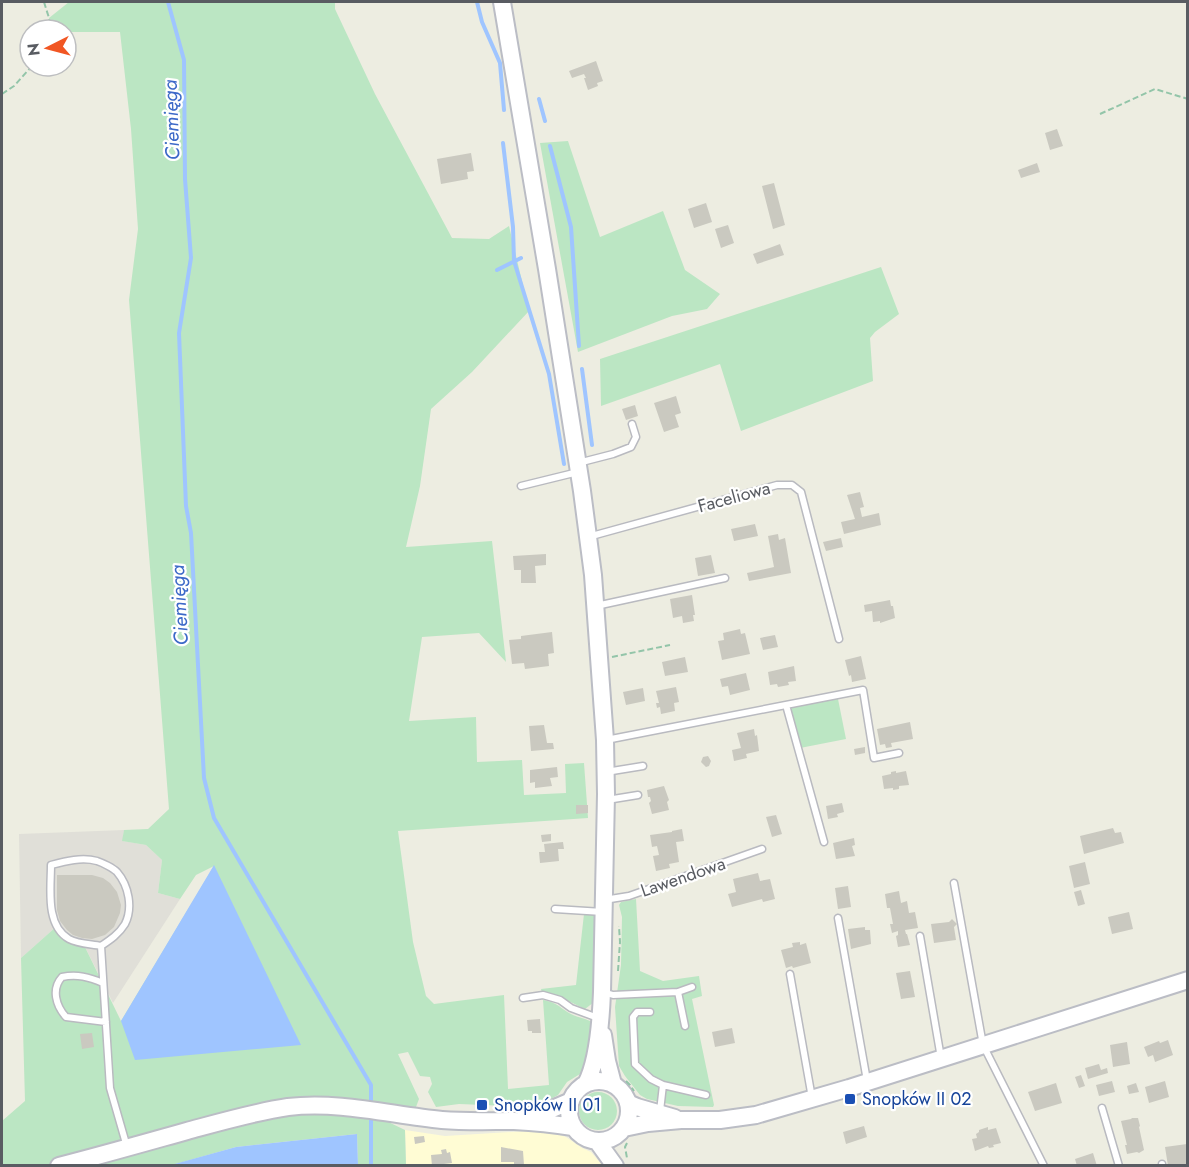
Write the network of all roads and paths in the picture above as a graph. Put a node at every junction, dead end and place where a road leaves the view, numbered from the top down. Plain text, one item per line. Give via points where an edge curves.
1 (44, 2) edge
2 (502, 2) edge
3 (49, 18) edge
4 (21, 78) edge
5 (2, 94) edge
6 (1188, 99) edge
7 (1100, 114) dead end
8 (632, 424) dead end
9 (578, 468) junction
10 (520, 486) dead end
11 (588, 537) junction
12 (725, 578) dead end
13 (596, 606) junction
14 (839, 639) dead end
15 (670, 645) dead end
16 (600, 659) junction
17 (786, 705) junction
18 (605, 740) junction
19 (899, 753) dead end
20 (643, 766) dead end
21 (606, 772) junction
22 (638, 795) dead end
23 (606, 800) junction
24 (824, 842) dead end
25 (762, 849) dead end
26 (954, 883) dead end
27 (604, 906) junction
28 (555, 909) dead end
29 (838, 918) dead end
30 (920, 936) dead end
31 (101, 946) junction
32 (790, 974) dead end
33 (1188, 980) edge
34 (103, 983) junction
35 (692, 987) dead end
36 (602, 992) junction
37 (678, 992) junction
38 (523, 998) dead end
39 (650, 1012) dead end
40 (601, 1019) junction
41 (106, 1022) junction
42 (685, 1026) dead end
43 (983, 1045) junction
44 (941, 1058) junction
45 (616, 1081) junction
46 (870, 1081) junction
47 (586, 1084) junction
48 (663, 1085) junction
49 (706, 1095) dead end
50 (632, 1098) junction
51 (812, 1098) junction
52 (571, 1101) junction
53 (1102, 1108) dead end
54 (659, 1113) junction
55 (681, 1120) junction
56 (514, 1121) junction
57 (573, 1126) junction
58 (620, 1132) junction
59 (597, 1141) junction
60 (127, 1148) junction
61 (59, 1166) edge
62 (615, 1166) edge
63 (620, 1166) edge
64 (1044, 1166) edge
65 (1119, 1166) edge

1 - 3 path
2 - 9 main road
4 - 5 path
6 - 7 path via 1155,89
8 - 9 lane via 636,437 631,447
9 - 10 lane
9 - 11 main road
11 - 13 main road
11 - 14 lane, Faceliowa via 777,484 792,485 801,492
12 - 13 lane
13 - 16 main road
15 - 16 path
16 - 18 main road
17 - 18 lane
17 - 19 lane via 863,690 874,758
17 - 24 lane
18 - 21 main road
20 - 21 lane
21 - 23 main road
22 - 23 lane
23 - 27 main road
25 - 27 lane, Lawendowa
26 - 43 lane
27 - 28 lane, Lawendowa
27 - 36 main road
29 - 46 lane
30 - 44 lane
31 - 31 lane via 125,924 130,905 122,879 116,871 96,861 75,859 51,865 51,912 57,926 68,938
31 - 34 lane
32 - 51 lane
33 - 43 main road
34 - 41 lane
34 - 41 lane via 84,976 62,977 56,993 59,1009 66,1017
35 - 37 lane
36 - 37 lane via 613,996
36 - 40 main road
37 - 42 lane
38 - 40 lane via 543,995
39 - 48 lane via 637,1012 633,1017 635,1064
40 - 45 main road via 607,1061
40 - 47 main road via 592,1072
41 - 60 lane via 110,1088
43 - 44 main road
43 - 64 lane
44 - 46 main road
45 - 47 main road
45 - 50 main road via 622,1092
45 - 50 path via 630,1085
46 - 51 main road
47 - 52 main road
48 - 49 lane
48 - 54 lane
50 - 54 main road via 637,1107
50 - 58 main road via 629,1116
51 - 55 main road via 739,1118
52 - 56 main road
52 - 57 main road via 569,1114
53 - 65 lane
54 - 55 main road
55 - 58 main road via 648,1123
56 - 57 main road
56 - 60 main road via 460,1122 301,1106 229,1120
57 - 59 main road via 586,1138
58 - 59 main road
58 - 63 main road
59 - 62 main road
60 - 61 main road

